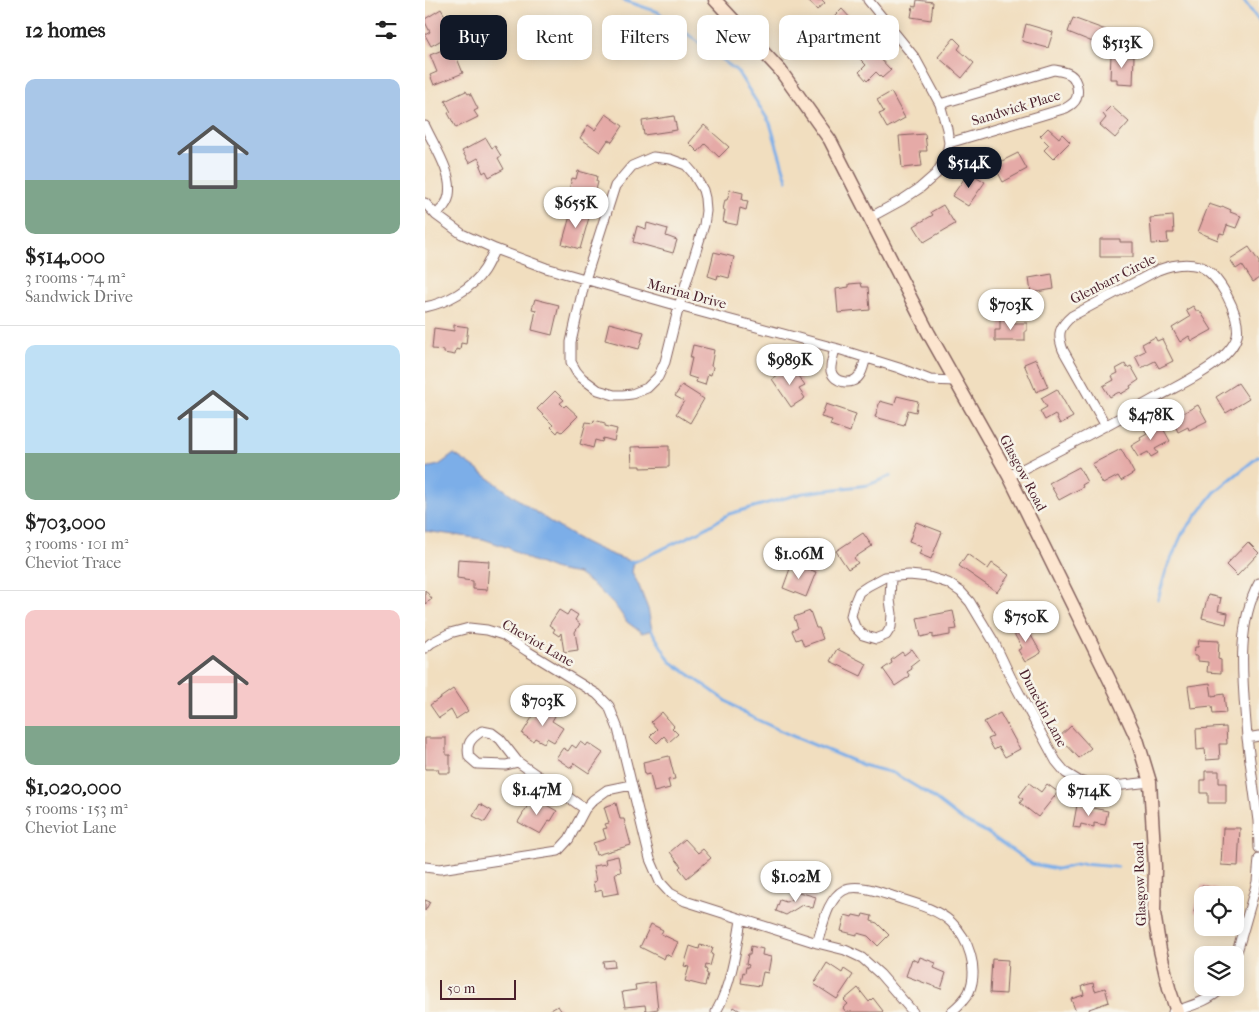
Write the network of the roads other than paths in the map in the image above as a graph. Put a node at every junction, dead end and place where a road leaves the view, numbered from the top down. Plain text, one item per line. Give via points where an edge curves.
1 (715, 0) edge
2 (869, 1) edge
3 (939, 104) junction
4 (425, 126) edge
5 (949, 143) junction
6 (425, 202) edge
7 (436, 215) junction
8 (869, 218) junction
9 (495, 249) junction
10 (585, 280) junction
11 (679, 306) junction
12 (425, 307) edge
13 (835, 348) junction
14 (866, 357) junction
15 (955, 381) junction
16 (1107, 426) junction
17 (1009, 476) junction
18 (891, 577) junction
19 (1259, 583) edge
20 (425, 648) edge
21 (1259, 736) edge
22 (1247, 738) junction
23 (518, 762) junction
24 (1150, 782) junction
25 (631, 786) junction
26 (585, 809) junction
27 (1259, 848) edge
28 (1259, 859) edge
29 (425, 867) edge
30 (741, 920) junction
31 (817, 943) junction
32 (1239, 946) edge
33 (1213, 996) edge
34 (715, 1012) edge
35 (913, 1012) edge
36 (951, 1012) edge
37 (1175, 1012) edge

1 - 8 street, Glasgow Road via 780,70 830,140
2 - 3 street via 915,58
3 - 5 street
3 - 5 street, Sandwick Place via 1054,70 1072,76 1077,86 1078,96 1066,108
4 - 7 street via 449,182 449,196
5 - 8 street via 946,158 936,174 902,200
6 - 7 street, Marina Drive
7 - 9 street, Marina Drive via 462,234
8 - 15 street, Glasgow Road
9 - 10 street, Marina Drive
9 - 12 street via 476,280 449,298
10 - 11 street, Marina Drive
10 - 11 street via 571,342 571,362 575,371 589,384 614,395 623,396 647,388 659,377
10 - 11 street via 615,186 632,166 653,157 671,159 686,165 693,173 703,190 706,211
11 - 13 street, Marina Drive
13 - 14 street, Marina Drive
13 - 14 street via 831,373 841,381 848,383 859,376
14 - 15 street, Marina Drive via 930,380
15 - 17 street, Glasgow Road
16 - 16 street, Glenbarr Circle via 1204,371 1230,350 1237,337 1234,313 1228,298 1209,271 1191,264 1158,270 1064,323 1059,340 1063,350
16 - 17 street, Glenbarr Circle
17 - 24 street, Glasgow Road via 1115,691 1137,739
18 - 18 street, Dunedin Lane via 885,577 859,592 851,616 863,635 876,639 886,635 891,627
18 - 24 street, Dunedin Lane via 929,577 947,583 971,602 1056,761 1066,773 1079,781 1105,787
19 - 22 street via 1249,609 1243,650
20 - 25 street, Cheviot Lane via 450,633 469,628 487,630 503,635 597,694 609,706 618,729
21 - 22 street
22 - 27 street
23 - 23 street via 492,733 482,731 467,749 469,758 477,764
23 - 26 street
24 - 37 street, Glasgow Road via 1154,913 1159,950
25 - 26 street via 607,790
25 - 30 street, Cheviot Lane via 650,859 660,882 670,893 685,901
26 - 29 street via 569,840 558,851 440,869
28 - 32 street via 1257,882
30 - 31 street, Cheviot Lane
30 - 34 street via 723,999
31 - 35 street, Cheviot Lane via 862,958
31 - 36 street via 830,905 847,888 877,891 939,914 951,922 964,938 972,958 973,976 968,994
33 - 37 street

